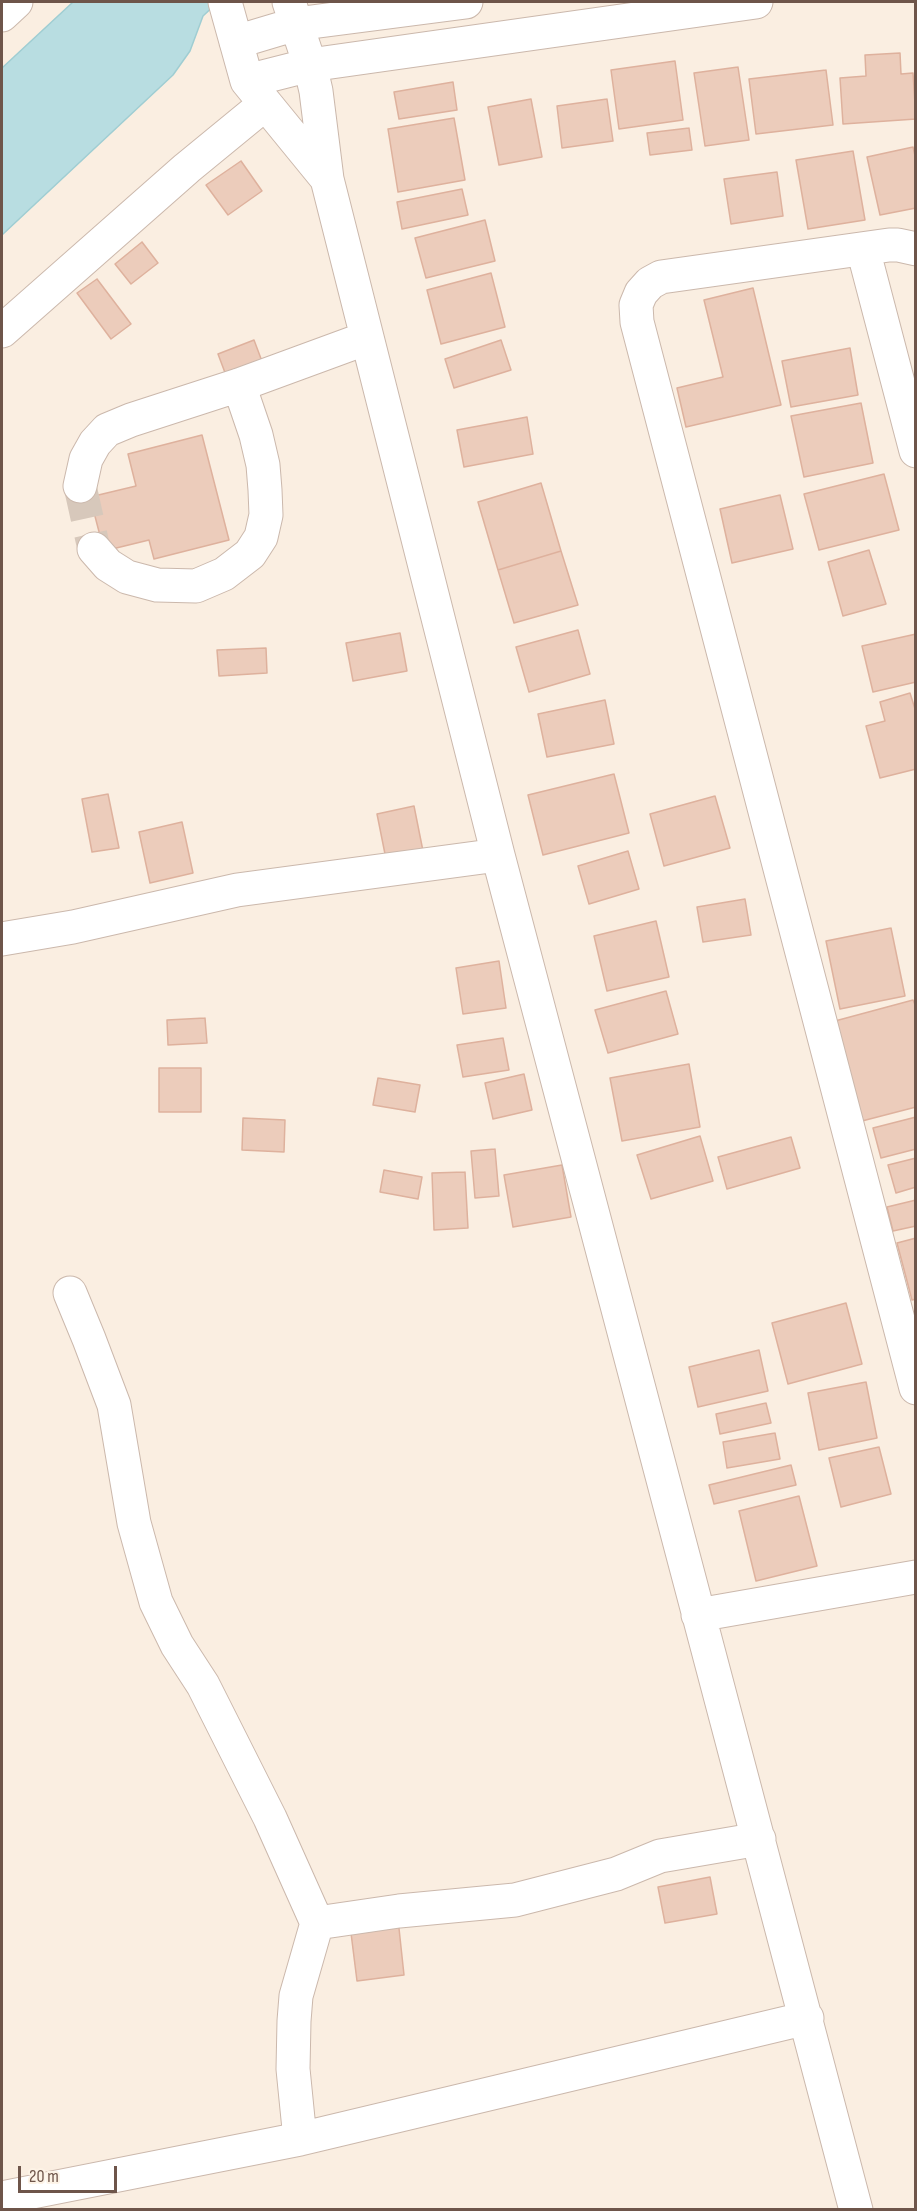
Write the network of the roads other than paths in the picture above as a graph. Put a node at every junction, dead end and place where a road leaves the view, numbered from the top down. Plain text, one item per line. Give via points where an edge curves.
1 (16, 2) edge
2 (466, 2) edge
3 (756, 2) edge
4 (293, 13) edge
5 (2, 15) edge
6 (230, 18) edge
7 (310, 65) junction
8 (256, 93) junction
9 (327, 179) junction
10 (863, 249) junction
11 (915, 249) edge
12 (2, 331) edge
13 (367, 338) junction
14 (239, 385) junction
15 (915, 451) edge
16 (80, 486) tunnel mouth
17 (94, 549) tunnel mouth
18 (498, 855) junction
19 (2, 939) edge
20 (70, 1293) dead end
21 (915, 1388) edge
22 (915, 1577) edge
23 (698, 1615) junction
24 (759, 1839) junction
25 (317, 1923) junction
26 (807, 2018) junction
27 (300, 2139) junction
28 (2, 2198) edge
29 (856, 2210) edge

1 - 5 street
2 - 4 street
3 - 7 street
4 - 6 street
4 - 7 street
6 - 8 street
7 - 8 street
7 - 9 street
8 - 9 street
8 - 12 street via 188,168
9 - 13 street
10 - 11 street via 898,245
10 - 15 street
10 - 21 street via 661,277 641,293 636,305 637,322
13 - 14 street
13 - 18 street
14 - 16 street via 107,430 86,459
14 - 17 street via 256,435 265,490 266,515 261,537 250,554 224,574 196,586 157,585 127,577 108,565
18 - 19 street via 237,890
18 - 23 street
20 - 25 street via 114,1405 134,1523 156,1602 265,1808
22 - 23 street
23 - 24 street
24 - 25 street via 660,1856 616,1874 515,1900
24 - 26 street
25 - 27 street via 294,2013 293,2069
26 - 27 street
26 - 29 street
27 - 28 street

